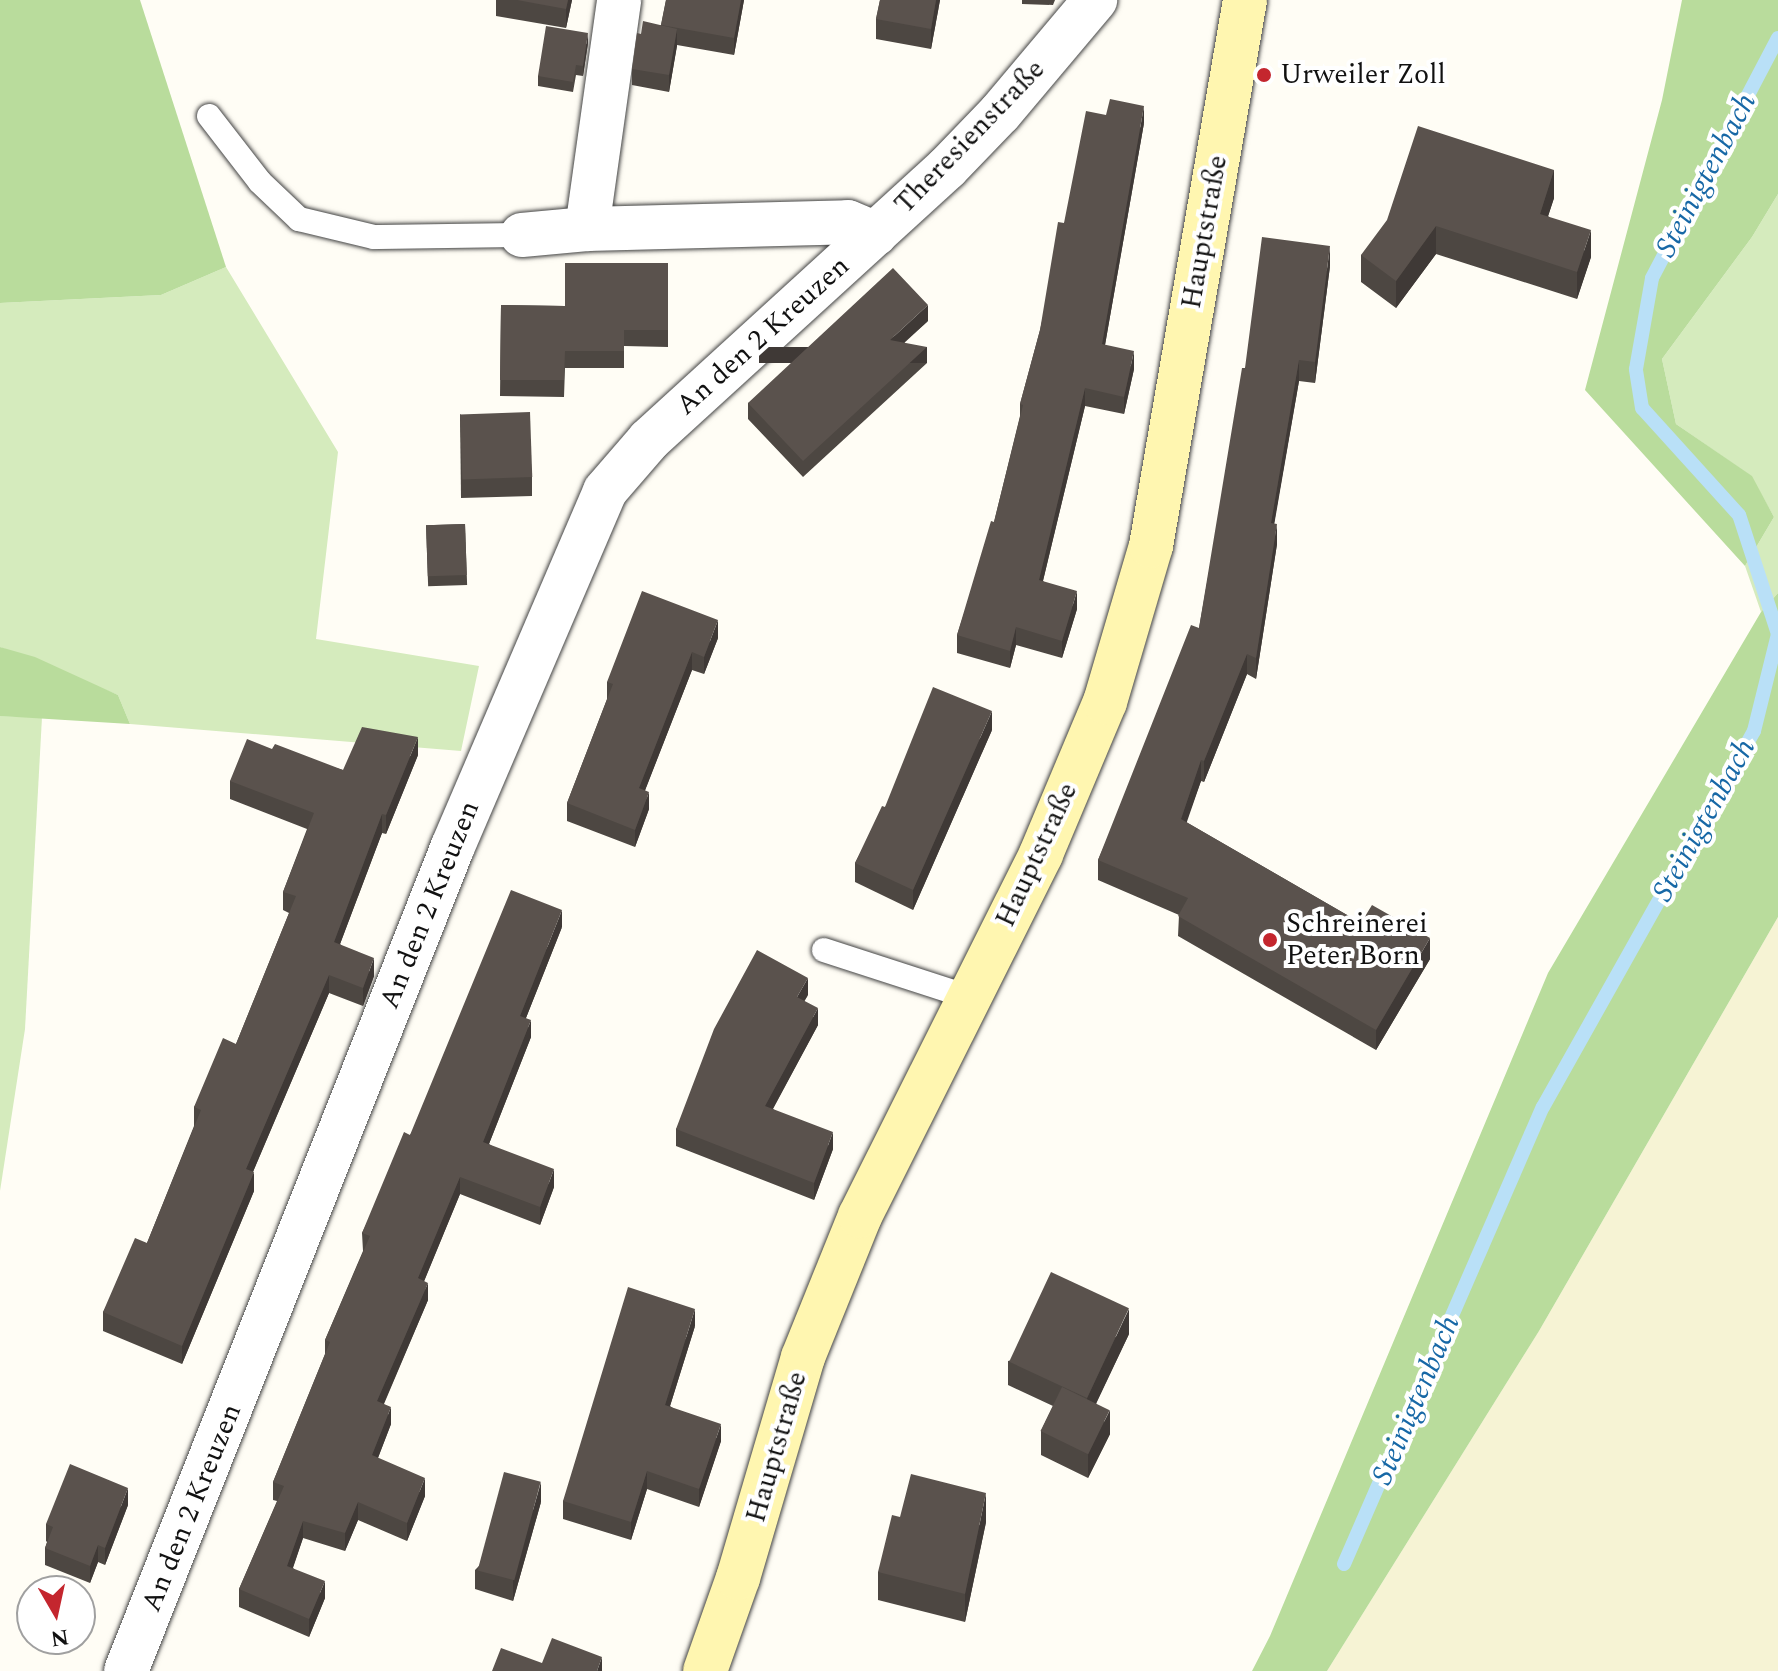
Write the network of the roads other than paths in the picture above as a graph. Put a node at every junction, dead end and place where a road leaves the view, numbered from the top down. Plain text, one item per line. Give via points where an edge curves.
1 (619, 0) edge
2 (1095, 0) edge
3 (1245, 0) edge
4 (209, 116) dead end
5 (587, 229) junction
6 (876, 234) junction
7 (522, 235) joint
8 (824, 950) dead end
9 (969, 997) junction
10 (126, 1671) edge
11 (705, 1671) edge

1 - 5 street
2 - 6 street, Theresienstraße via 1000,113
3 - 9 main road, Hauptstraße via 1151,546 1105,702 1041,854
4 - 7 lane via 260,182 299,219 374,237
5 - 6 street, Theresienstraße via 848,222
5 - 7 street, Theresienstraße
6 - 10 street, An den 2 Kreuzen via 649,440 605,491 453,846
8 - 9 lane
9 - 11 main road, Hauptstraße via 860,1216 803,1357

